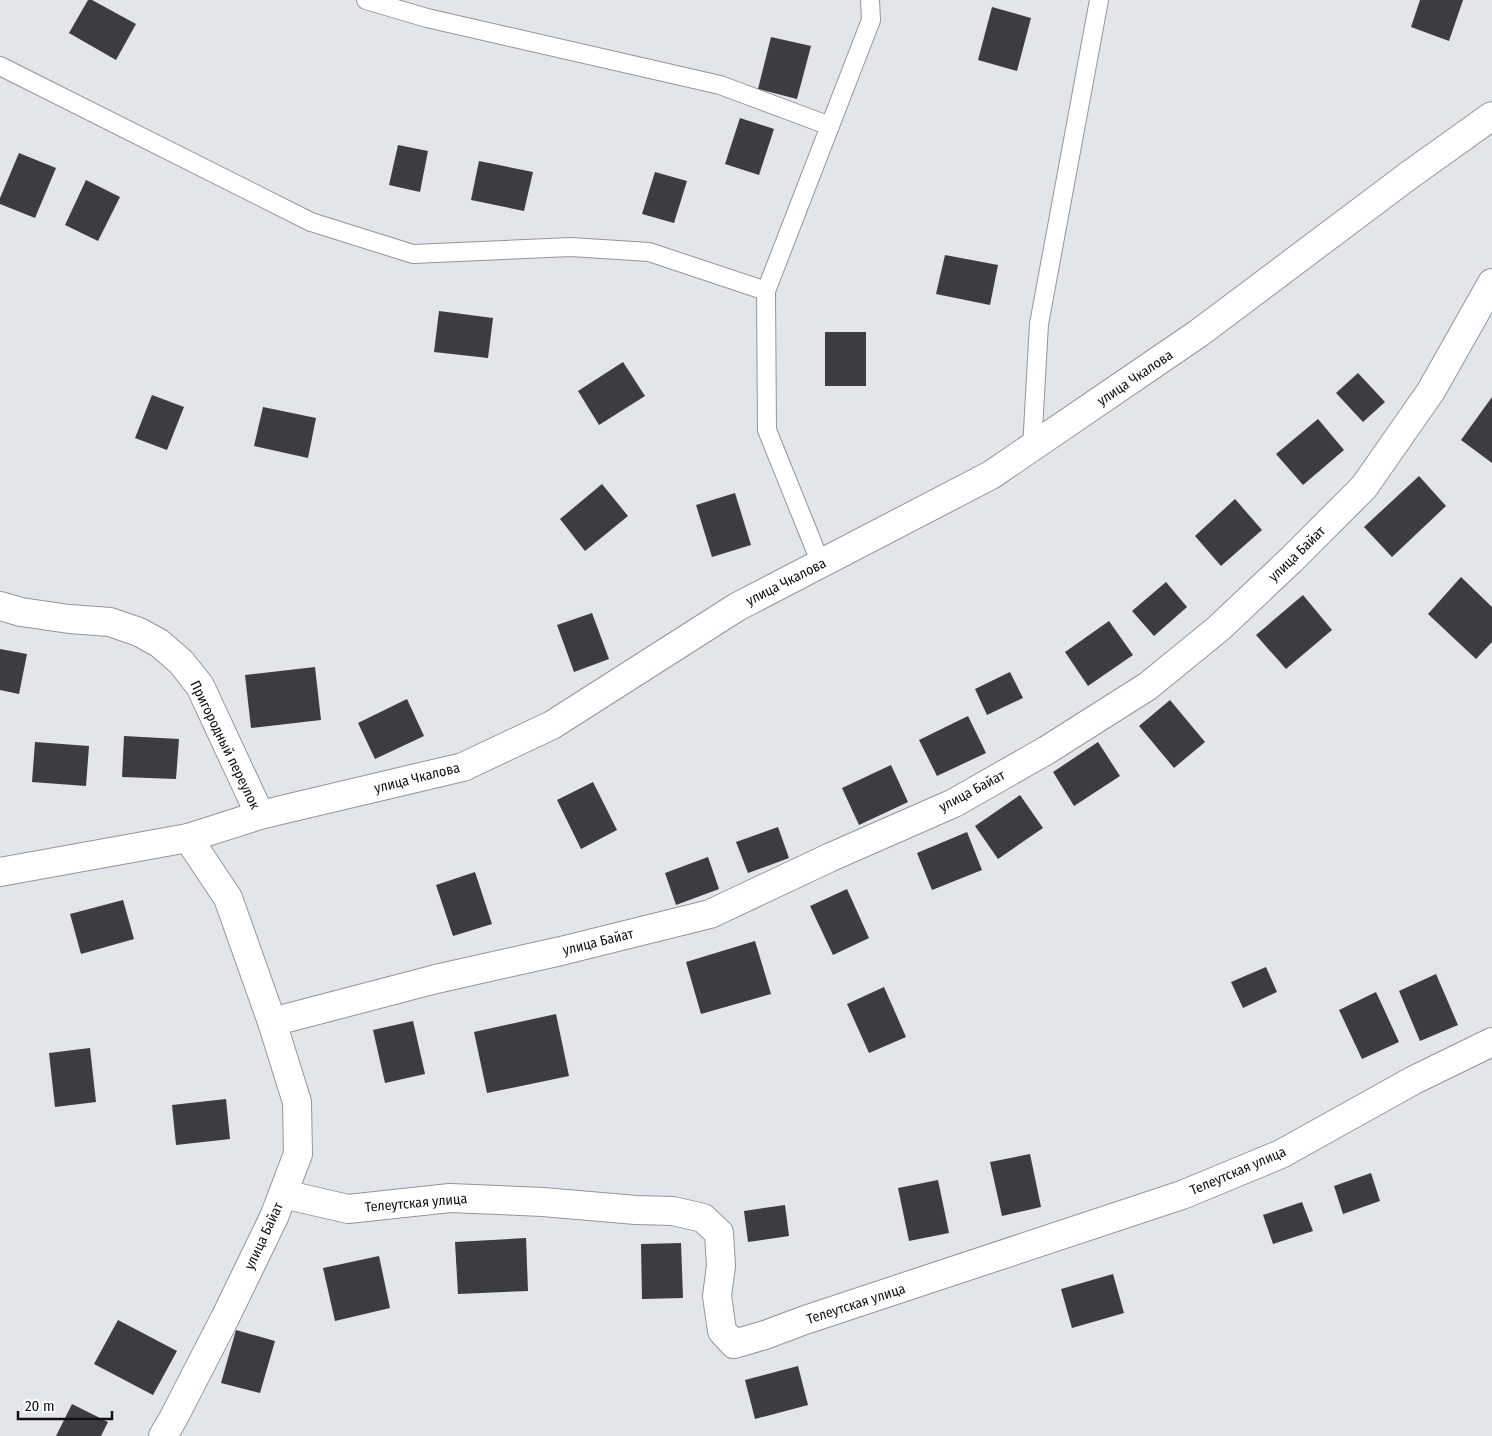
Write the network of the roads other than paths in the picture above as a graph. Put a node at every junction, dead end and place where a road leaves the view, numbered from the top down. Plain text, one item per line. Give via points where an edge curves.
1 (366, 0) edge
2 (870, 0) edge
3 (1099, 0) edge
4 (0, 66) edge
5 (1492, 116) edge
6 (830, 126) junction
7 (1492, 283) edge
8 (766, 291) junction
9 (1032, 448) junction
10 (821, 564) junction
11 (0, 606) edge
12 (260, 815) junction
13 (188, 838) junction
14 (0, 872) edge
15 (272, 1022) junction
16 (1492, 1042) edge
17 (283, 1194) junction
18 (163, 1436) edge

1 - 6 lane via 427,18 720,85
2 - 6 lane via 871,20
3 - 9 lane via 1039,324
4 - 8 lane via 311,222 413,254 571,247 649,252
5 - 9 street, улица Чкалова via 1199,334
6 - 8 lane
7 - 15 street, улица Байат via 1430,391 1364,488 1218,628 1148,686 1047,750 954,803 710,914
8 - 10 lane via 767,430
9 - 10 street, улица Чкалова via 991,475
10 - 12 street, улица Чкалова via 737,607 552,725 463,767
11 - 12 street, Пригородный переулок via 69,619 110,622 159,643 182,662 200,686
12 - 13 street, улица Чкалова
13 - 14 street, улица Чкалова
13 - 15 street, улица Байат via 228,898
15 - 17 street, улица Байат via 297,1102 298,1154
16 - 17 street, Телеутская улица via 1414,1080 1281,1154 1182,1195 734,1344 722,1331 718,1296 721,1266 719,1233 703,1218 673,1212 450,1198 348,1209
17 - 18 street, улица Байат via 225,1318

